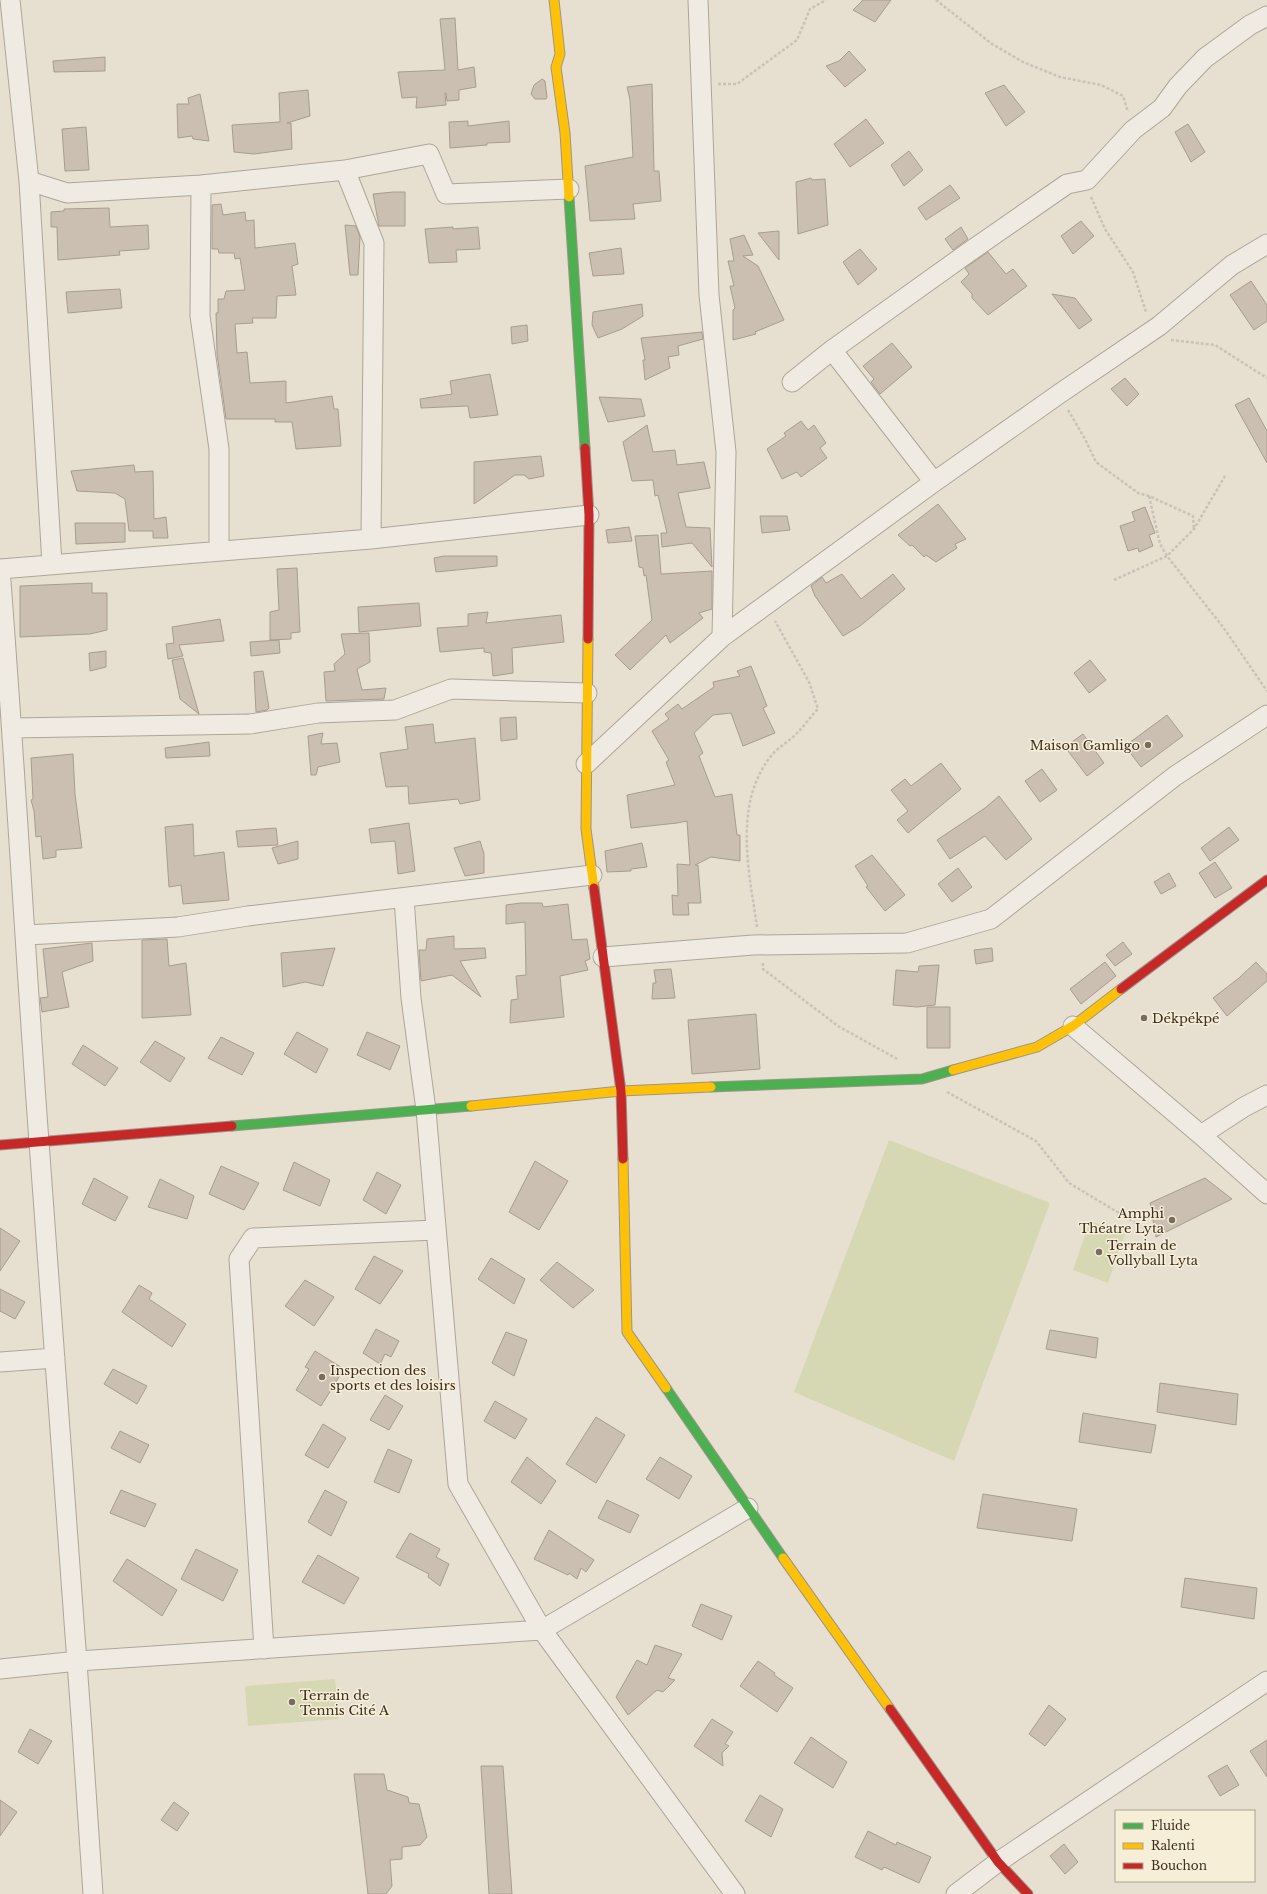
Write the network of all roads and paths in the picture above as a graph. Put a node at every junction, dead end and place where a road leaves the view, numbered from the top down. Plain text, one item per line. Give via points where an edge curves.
1 (10, 0) edge
2 (554, 0) edge
3 (698, 0) edge
4 (826, 0) edge
5 (936, 0) edge
6 (1267, 16) edge
7 (701, 84) junction
8 (1133, 130) junction
9 (345, 170) junction
10 (1087, 180) junction
11 (29, 181) junction
12 (201, 185) junction
13 (569, 189) junction
14 (1267, 244) edge
15 (1148, 319) dead end
16 (1170, 340) dead end
17 (832, 350) junction
18 (1267, 378) edge
19 (792, 382) dead end
20 (1059, 394) junction
21 (1225, 476) dead end
22 (934, 482) junction
23 (1149, 496) junction
24 (589, 515) junction
25 (1194, 529) junction
26 (371, 538) junction
27 (219, 550) junction
28 (1167, 556) junction
29 (52, 564) junction
30 (0, 569) edge
31 (1114, 580) dead end
32 (722, 637) junction
33 (1267, 691) edge
34 (587, 693) junction
35 (1267, 715) edge
36 (13, 728) junction
37 (586, 764) junction
38 (592, 875) junction
39 (1267, 880) edge
40 (404, 898) junction
41 (26, 935) junction
42 (603, 957) junction
43 (1073, 1026) junction
44 (621, 1091) junction
45 (1267, 1095) edge
46 (426, 1110) junction
47 (1201, 1135) junction
48 (39, 1143) junction
49 (0, 1145) edge
50 (1267, 1194) edge
51 (436, 1230) junction
52 (55, 1358) junction
53 (0, 1362) edge
54 (748, 1508) junction
55 (542, 1630) junction
56 (264, 1649) junction
57 (78, 1661) junction
58 (0, 1669) edge
59 (1267, 1681) edge
60 (998, 1862) junction
61 (93, 1894) edge
62 (735, 1894) edge
63 (956, 1894) edge
64 (1028, 1894) edge

1 - 11 street
2 - 13 street via 560,54 556,67 565,132
3 - 7 street
4 - 7 path via 810,9 797,40 737,84
5 - 8 path via 992,44 1023,62 1060,77 1101,85 1124,96
6 - 8 street via 1250,25 1205,58 1178,86 1162,108
7 - 32 street via 709,295 726,452
8 - 10 street
9 - 12 street
9 - 13 street via 429,154 446,194
9 - 26 street via 374,243
10 - 15 path via 1091,197 1105,229 1133,272
10 - 17 street via 1067,184
11 - 12 street via 67,193
11 - 29 street
12 - 27 street via 200,316 219,449
13 - 24 street
14 - 20 street via 1232,265 1159,326
16 - 18 path via 1215,345
17 - 19 street
17 - 22 street
20 - 22 street
20 - 23 path via 1096,462 1138,493
21 - 25 path
22 - 32 street
23 - 25 path via 1193,516
23 - 28 path via 1160,544
24 - 26 street
24 - 34 street
25 - 28 path
26 - 27 street
27 - 29 street
28 - 31 path
28 - 33 path via 1223,627
29 - 30 street
30 - 36 street
32 - 37 street
34 - 36 street via 451,689 395,710 318,713 250,724
34 - 37 street
35 - 42 street via 1175,776 991,918 907,943 753,945
36 - 41 street
37 - 38 street via 586,828
38 - 40 street
38 - 42 street
39 - 43 street
40 - 41 street via 178,927
40 - 46 street via 411,998
41 - 48 street
42 - 44 street
43 - 44 street via 1037,1047 922,1079
43 - 47 street
44 - 46 street
44 - 54 street via 627,1332
45 - 47 street
46 - 48 street
46 - 51 street
47 - 50 street
48 - 49 street
48 - 52 street
51 - 55 street via 458,1484
51 - 56 street via 253,1238 239,1259
52 - 53 street
52 - 57 street
54 - 55 street
54 - 60 street
55 - 56 street
55 - 62 street
56 - 57 street
57 - 58 street
57 - 61 street
59 - 60 street
60 - 63 street
60 - 64 street

